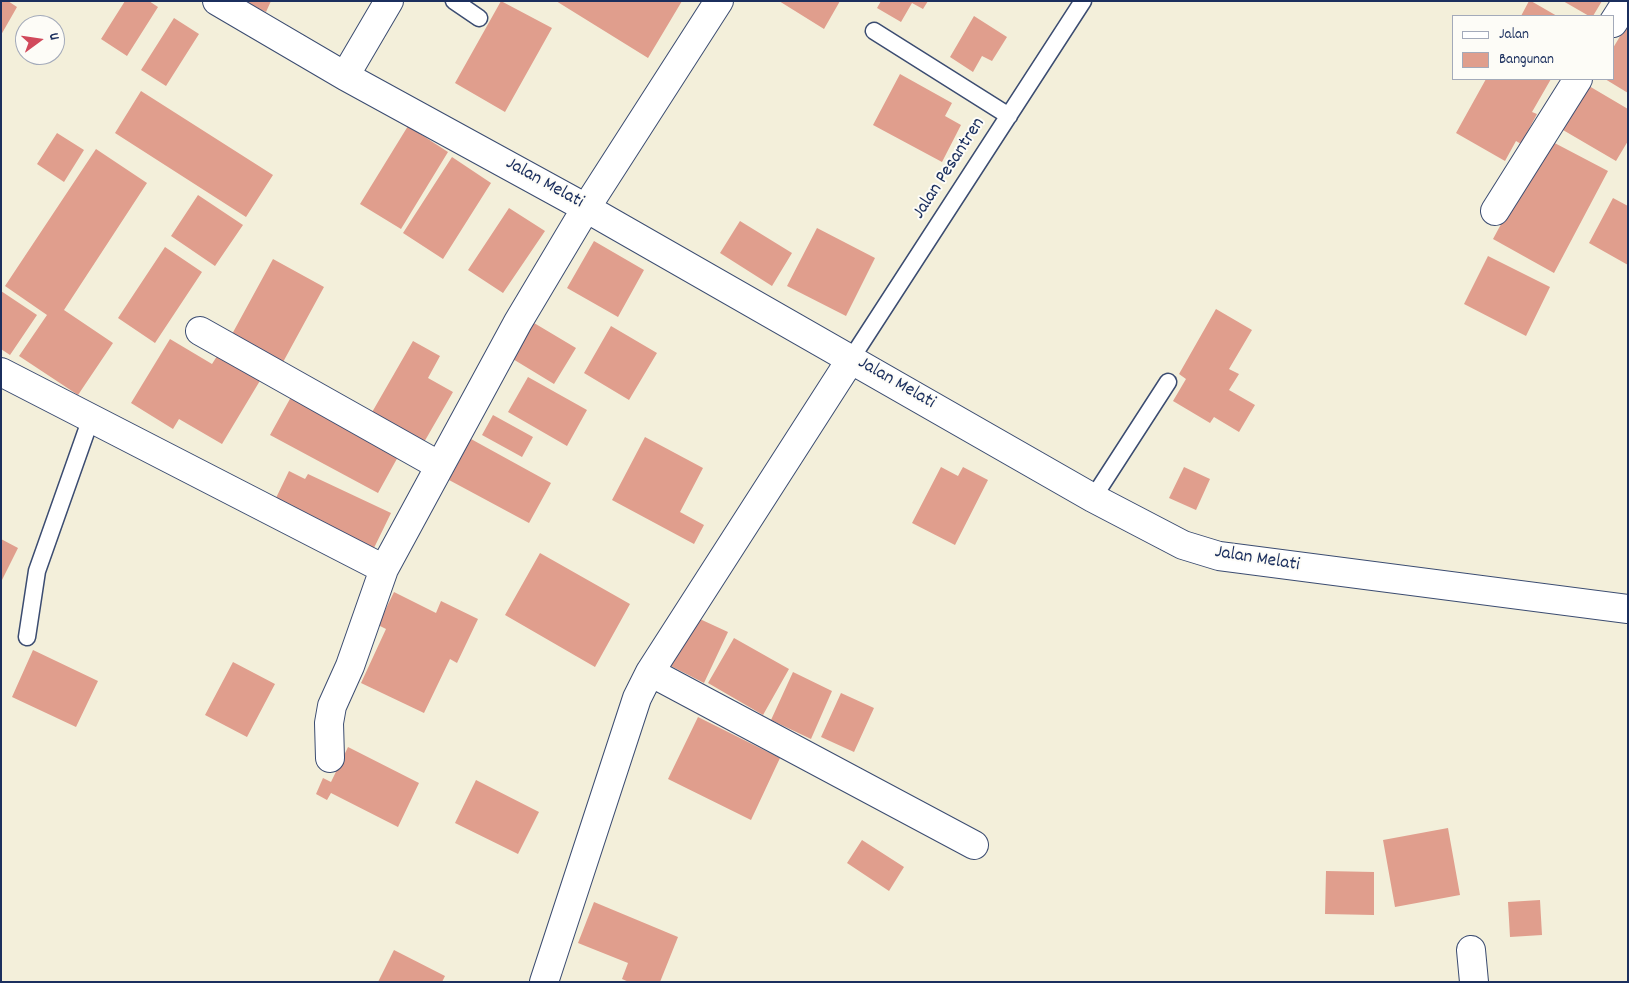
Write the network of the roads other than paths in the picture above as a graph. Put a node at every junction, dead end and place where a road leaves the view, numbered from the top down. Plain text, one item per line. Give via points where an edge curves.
1 (218, 1) edge
2 (389, 1) edge
3 (454, 1) edge
4 (719, 1) edge
5 (1083, 1) edge
6 (1628, 1) edge
7 (479, 18) dead end
8 (1614, 22) edge
9 (874, 31) dead end
10 (345, 76) junction
11 (1577, 80) edge
12 (1008, 116) junction
13 (586, 208) junction
14 (1495, 211) dead end
15 (200, 330) dead end
16 (851, 359) junction
17 (1, 372) edge
18 (1168, 382) dead end
19 (91, 418) junction
20 (440, 466) junction
21 (1093, 498) junction
22 (384, 569) junction
23 (1628, 609) edge
24 (27, 637) dead end
25 (650, 672) junction
26 (330, 758) dead end
27 (974, 845) dead end
28 (1471, 950) dead end
29 (544, 982) edge
30 (1474, 982) edge

1 - 10 street, Jalan Melati
2 - 10 street
3 - 7 lane
4 - 13 street
5 - 12 lane, Jalan Pesantren
6 - 8 street
9 - 12 lane
10 - 13 street, Jalan Melati
11 - 14 street
12 - 16 lane, Jalan Pesantren
13 - 16 street, Jalan Melati
13 - 20 street via 518,322
15 - 20 street
16 - 21 street, Jalan Melati
16 - 25 street
17 - 19 street
18 - 21 lane
19 - 22 street
19 - 24 lane via 37,571
20 - 22 street
21 - 23 street, Jalan Melati via 1183,546 1220,556
22 - 26 street via 350,666 332,706
25 - 27 street
25 - 29 street via 637,698
28 - 30 street

